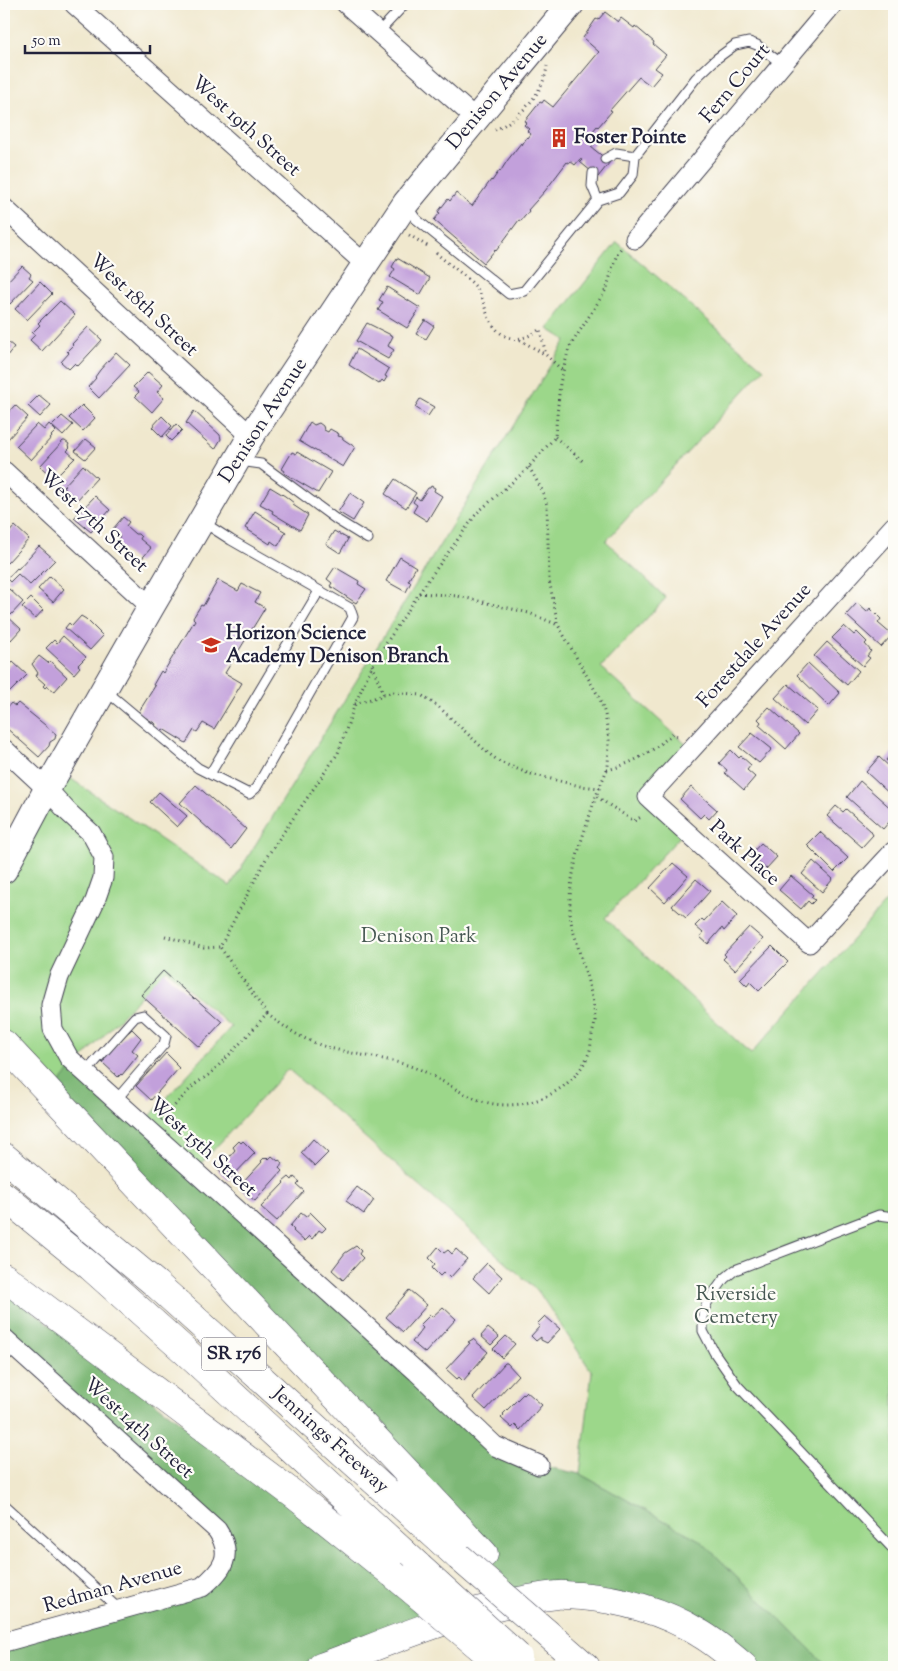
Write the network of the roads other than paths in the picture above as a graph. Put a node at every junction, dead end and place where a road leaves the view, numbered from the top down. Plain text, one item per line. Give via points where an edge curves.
1 (74, 4) edge
2 (346, 4) edge
3 (405, 4) edge
4 (571, 4) edge
5 (833, 4) edge
6 (378, 33) junction
7 (782, 64) junction
8 (484, 125) junction
9 (635, 156) junction
10 (605, 159) dead end
11 (593, 173) dead end
12 (598, 200) junction
13 (406, 203) junction
14 (4, 208) edge
15 (634, 239) road end
16 (365, 264) junction
17 (251, 436) junction
18 (237, 461) junction
19 (4, 471) edge
20 (201, 521) junction
21 (894, 526) edge
22 (368, 539) dead end
23 (319, 591) junction
24 (151, 607) junction
25 (104, 690) junction
26 (4, 749) edge
27 (210, 774) junction
28 (47, 789) junction
29 (648, 797) joint
30 (894, 851) edge
31 (4, 870) edge
32 (4, 1044) edge
33 (85, 1073) junction
34 (116, 1100) junction
35 (4, 1157) edge
36 (4, 1196) edge
37 (894, 1217) edge
38 (4, 1278) edge
39 (4, 1338) edge
40 (538, 1465) dead end
41 (4, 1504) edge
42 (894, 1550) edge
43 (472, 1556) junction
44 (225, 1562) joint
45 (120, 1610) junction
46 (4, 1642) edge
47 (513, 1664) edge
48 (321, 1667) edge
49 (586, 1667) edge
50 (744, 1667) edge

1 - 16 street, West 19th Street
2 - 6 street
3 - 6 lane
4 - 8 main road, Denison Avenue
5 - 7 street, Fern Court
6 - 8 street
7 - 9 lane via 757,45 749,42 735,45 696,78
7 - 15 street, Fern Court
8 - 13 main road, Denison Avenue
9 - 10 lane via 616,153
9 - 12 lane via 634,175 619,193
11 - 12 lane via 592,186
12 - 13 lane via 524,291 510,294 416,219
13 - 16 main road, Denison Avenue
14 - 17 street, West 18th Street
16 - 17 main road, Denison Avenue
17 - 18 main road, Denison Avenue
18 - 20 main road, Denison Avenue
18 - 22 lane via 262,464
19 - 24 street, West 17th Street
20 - 23 lane
20 - 24 main road, Denison Avenue
21 - 29 street, Forestdale Avenue
23 - 27 lane
23 - 27 lane via 350,608 353,617 256,788 249,794
24 - 25 main road, Denison Avenue
25 - 27 lane via 198,768
25 - 28 main road, Denison Avenue
26 - 28 street, West 15th Street
28 - 31 main road, Denison Avenue
28 - 33 street, West 15th Street via 90,833 104,857 98,893 59,977 50,1005 53,1029 69,1058
29 - 30 street, Park Place via 809,943
32 - 43 highway
33 - 34 street, West 15th Street
33 - 34 lane via 135,1017 143,1015 166,1036 164,1044
34 - 40 street, West 15th Street via 496,1446
35 - 43 highway, Jennings Freeway / SR 176
36 - 47 highway, Jennings Freeway / SR 176, bridge via 112,1286 420,1567
37 - 42 lane via 879,1215 735,1270 724,1279 703,1313 704,1331 710,1345 737,1385
38 - 47 highway, bridge via 297,1497
39 - 44 street, West 14th Street via 216,1530 224,1540
41 - 45 lane
43 - 49 highway, bridge
44 - 45 street, Redman Avenue via 202,1587
45 - 46 street, Redman Avenue
48 - 50 highway via 488,1608 558,1595 598,1598 665,1616 698,1632

